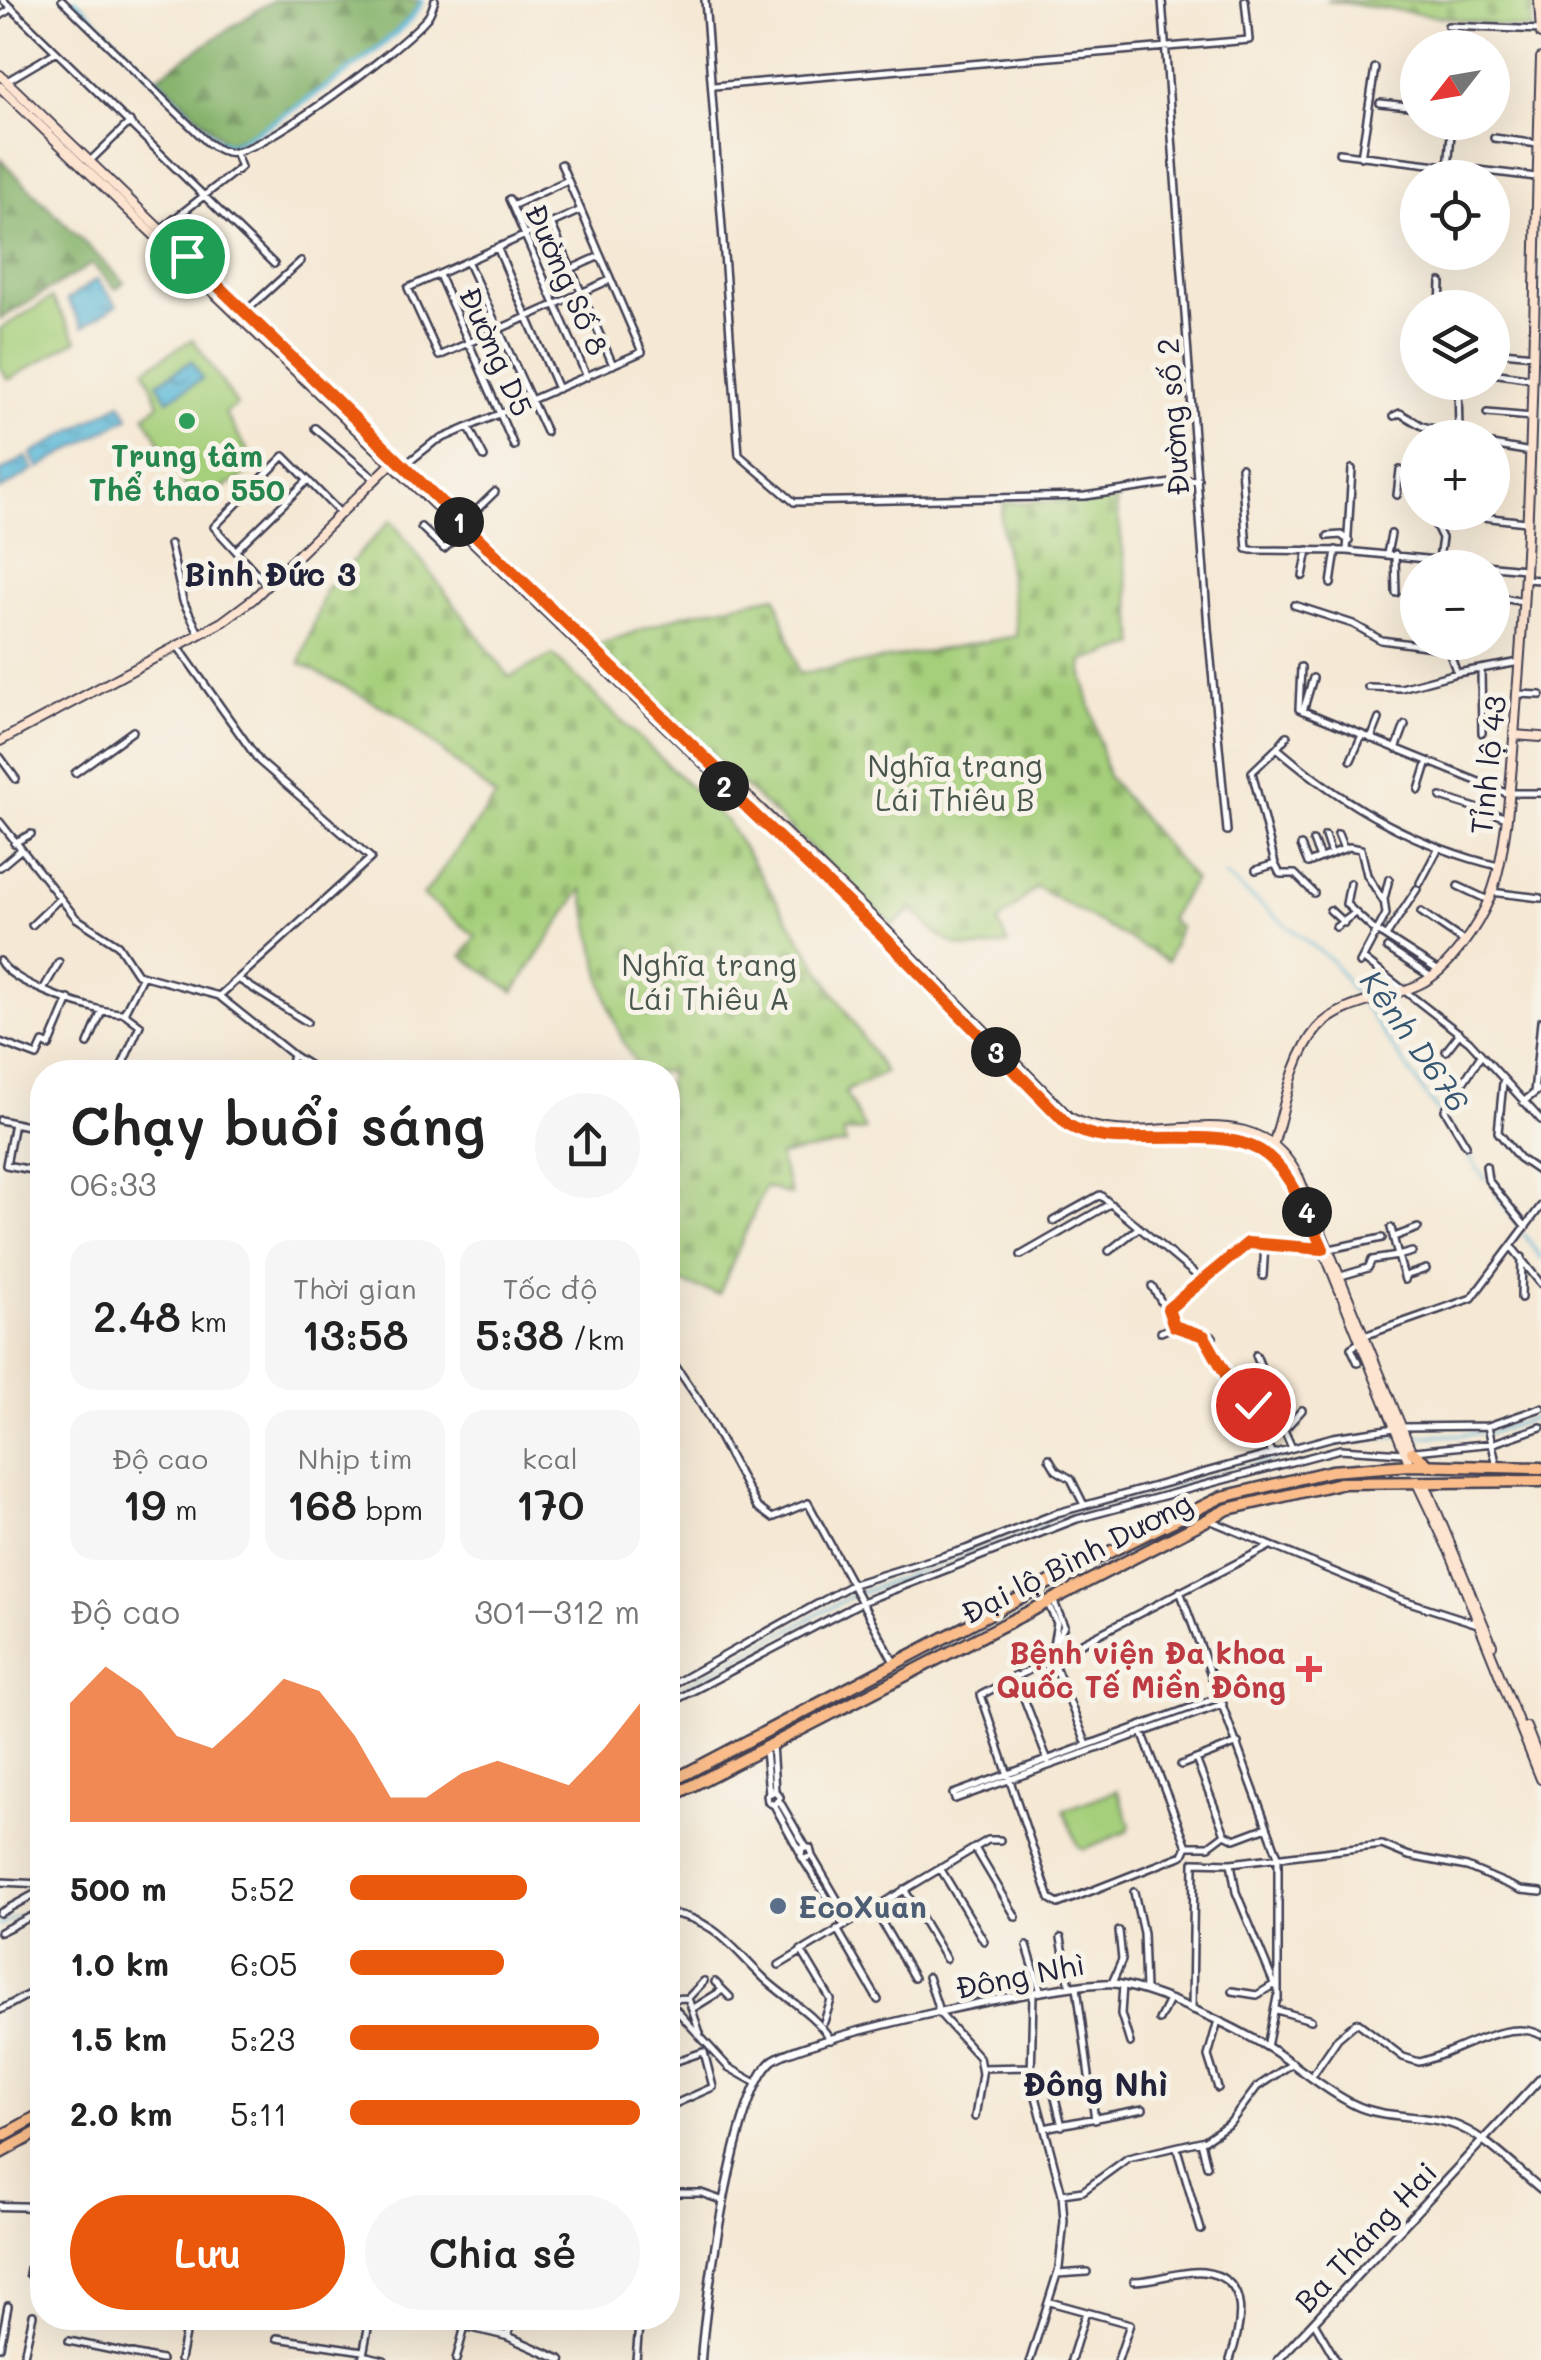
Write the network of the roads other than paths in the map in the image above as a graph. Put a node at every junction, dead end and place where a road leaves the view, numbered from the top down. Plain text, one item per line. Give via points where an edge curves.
1 (3, 0) edge
2 (62, 0) edge
3 (435, 0) edge
4 (705, 0) edge
5 (1162, 0) edge
6 (1246, 0) edge
7 (1540, 0) edge
8 (12, 8) junction
9 (1540, 10) edge
10 (0, 16) edge
11 (1448, 26) dead end
12 (1541, 32) edge
13 (1164, 50) junction
14 (56, 52) junction
15 (1541, 58) edge
16 (1375, 68) dead end
17 (2, 81) edge
18 (714, 86) junction
19 (1380, 102) dead end
20 (1400, 105) edge
21 (130, 122) junction
22 (1510, 138) edge
23 (1539, 138) edge
24 (235, 152) junction
25 (1338, 153) dead end
26 (1361, 157) junction
27 (89, 162) junction
28 (1400, 162) edge
29 (561, 164) dead end
30 (1539, 164) edge
31 (1510, 174) edge
32 (1536, 177) junction
33 (568, 180) junction
34 (206, 195) junction
35 (580, 210) junction
36 (551, 223) junction
37 (157, 234) junction
38 (524, 234) junction
39 (497, 247) junction
40 (600, 256) junction
41 (184, 259) junction
42 (301, 262) dead end
43 (468, 262) junction
44 (274, 264) dead end
45 (571, 269) junction
46 (439, 274) junction
47 (610, 280) junction
48 (1441, 282) dead end
49 (1441, 290) edge
50 (581, 293) junction
51 (556, 305) junction
52 (245, 312) junction
53 (1538, 314) edge
54 (528, 318) junction
55 (497, 330) junction
56 (469, 342) junction
57 (280, 352) junction
58 (1510, 353) edge
59 (1534, 355) junction
60 (612, 365) junction
61 (1510, 375) edge
62 (587, 376) junction
63 (1533, 378) junction
64 (558, 389) junction
65 (532, 400) junction
66 (1487, 413) dead end
67 (500, 414) junction
68 (1394, 416) dead end
69 (1532, 417) junction
70 (1413, 420) edge
71 (315, 428) dead end
72 (469, 428) junction
73 (546, 432) dead end
74 (514, 446) dead end
75 (1510, 448) edge
76 (1531, 452) junction
77 (484, 456) dead end
78 (397, 466) junction
79 (1241, 467) dead end
80 (1352, 470) dead end
81 (1400, 470) dead end
82 (1198, 479) junction
83 (308, 480) junction
84 (376, 480) junction
85 (496, 492) dead end
86 (1397, 495) dead end
87 (341, 514) junction
88 (1510, 520) edge
89 (1529, 522) junction
90 (421, 527) dead end
91 (461, 529) junction
92 (1391, 534) dead end
93 (1328, 536) dead end
94 (1350, 541) junction
95 (170, 544) dead end
96 (1308, 548) junction
97 (236, 550) junction
98 (1336, 550) junction
99 (1347, 551) junction
100 (1387, 554) junction
101 (1395, 554) junction
102 (1400, 554) edge
103 (1510, 571) edge
104 (1526, 574) junction
105 (1304, 576) dead end
106 (1541, 580) edge
107 (1331, 584) dead end
108 (267, 586) junction
109 (1396, 593) dead end
110 (1510, 599) edge
111 (1524, 602) junction
112 (1294, 605) dead end
113 (200, 636) junction
114 (179, 648) junction
115 (1520, 662) junction
116 (1301, 667) dead end
117 (1481, 668) junction
118 (1458, 672) junction
119 (1314, 678) dead end
120 (1368, 688) dead end
121 (1517, 694) junction
122 (1541, 695) edge
123 (1304, 711) junction
124 (1379, 719) dead end
125 (1405, 725) dead end
126 (133, 731) dead end
127 (1482, 732) dead end
128 (1514, 735) junction
129 (1287, 736) dead end
130 (1362, 736) junction
131 (1541, 737) edge
132 (1370, 739) junction
133 (0, 741) edge
134 (1277, 748) junction
135 (1396, 750) junction
136 (0, 758) edge
137 (1352, 760) dead end
138 (1427, 762) junction
139 (74, 773) dead end
140 (16, 778) dead end
141 (1419, 790) dead end
142 (1506, 793) junction
143 (1541, 793) edge
144 (1440, 797) dead end
145 (1504, 817) junction
146 (0, 822) edge
147 (1227, 831) dead end
148 (31, 834) dead end
149 (1338, 834) dead end
150 (1325, 836) dead end
151 (1313, 841) dead end
152 (14, 843) junction
153 (1301, 846) dead end
154 (1344, 849) junction
155 (1438, 849) junction
156 (19, 850) junction
157 (1331, 854) junction
158 (1320, 858) junction
159 (1275, 864) junction
160 (1498, 866) junction
161 (0, 867) edge
162 (1256, 870) dead end
163 (1389, 879) dead end
164 (1350, 882) dead end
165 (1458, 886) dead end
166 (1314, 893) dead end
167 (1489, 896) junction
168 (60, 898) junction
169 (1541, 898) edge
170 (1384, 902) junction
171 (1330, 910) dead end
172 (1420, 912) dead end
173 (1356, 913) junction
174 (1344, 923) junction
175 (32, 925) dead end
176 (1336, 928) dead end
177 (1378, 931) junction
178 (1386, 936) junction
179 (1462, 940) junction
180 (1387, 948) dead end
181 (0, 961) edge
182 (59, 962) dead end
183 (2, 972) edge
184 (1435, 974) junction
185 (142, 977) junction
186 (238, 979) junction
187 (930, 979) junction
188 (44, 988) junction
189 (1407, 988) junction
190 (219, 996) junction
191 (69, 1000) junction
192 (102, 1011) junction
193 (124, 1013) junction
194 (1541, 1021) edge
195 (307, 1022) dead end
196 (1460, 1033) junction
197 (0, 1042) edge
198 (88, 1044) dead end
199 (1446, 1051) dead end
200 (293, 1055) junction
201 (1480, 1058) junction
202 (124, 1060) edge
203 (292, 1060) edge
204 (301, 1060) edge
205 (1504, 1083) junction
206 (1541, 1088) edge
207 (1534, 1092) junction
208 (1522, 1102) junction
209 (0, 1120) edge
210 (1541, 1120) edge
211 (14, 1123) junction
212 (30, 1126) edge
213 (1274, 1141) junction
214 (1466, 1145) dead end
215 (1269, 1154) junction
216 (3, 1164) edge
217 (1486, 1166) dead end
218 (30, 1170) edge
219 (1541, 1172) edge
220 (1110, 1204) junction
221 (1541, 1206) edge
222 (1053, 1222) dead end
223 (1137, 1228) junction
224 (1391, 1228) dead end
225 (1418, 1228) dead end
226 (1524, 1229) junction
227 (1394, 1237) junction
228 (1382, 1238) dead end
229 (1265, 1244) junction
230 (1512, 1244) junction
231 (1327, 1249) junction
232 (1109, 1251) dead end
233 (1412, 1252) dead end
234 (1022, 1255) dead end
235 (1398, 1256) junction
236 (1522, 1257) junction
237 (1426, 1269) dead end
238 (1263, 1276) dead end
239 (1341, 1276) junction
240 (1202, 1280) junction
241 (1541, 1284) edge
242 (1152, 1286) dead end
243 (1521, 1298) dead end
244 (1168, 1309) junction
245 (1174, 1326) junction
246 (1161, 1332) dead end
247 (1204, 1336) junction
248 (1214, 1338) dead end
249 (1361, 1339) junction
250 (1256, 1355) dead end
251 (1358, 1363) dead end
252 (680, 1373) edge
253 (1541, 1408) edge
254 (1246, 1410) junction
255 (1302, 1410) dead end
256 (1488, 1426) junction
257 (1541, 1427) edge
258 (1399, 1428) junction
259 (1494, 1443) junction
260 (1292, 1448) junction
261 (1408, 1452) junction
262 (1272, 1453) junction
263 (1049, 1458) dead end
264 (1413, 1466) junction
265 (1497, 1466) junction
266 (1541, 1468) edge
267 (1420, 1481) junction
268 (1541, 1481) edge
269 (1084, 1505) junction
270 (1206, 1518) junction
271 (1268, 1547) junction
272 (853, 1586) junction
273 (1180, 1590) junction
274 (1049, 1598) junction
275 (862, 1602) junction
276 (1482, 1626) junction
277 (1051, 1656) junction
278 (894, 1663) junction
279 (903, 1674) junction
280 (1014, 1675) junction
281 (680, 1680) edge
282 (680, 1698) edge
283 (1222, 1700) junction
284 (1517, 1714) junction
285 (1141, 1730) junction
286 (762, 1733) junction
287 (1238, 1742) junction
288 (768, 1745) junction
289 (1088, 1750) junction
290 (1538, 1750) edge
291 (1196, 1758) junction
292 (1048, 1761) junction
293 (1541, 1764) edge
294 (1181, 1765) dead end
295 (680, 1777) edge
296 (1009, 1779) junction
297 (1541, 1779) edge
298 (680, 1792) edge
299 (772, 1792) junction
300 (777, 1803) junction
301 (1267, 1827) junction
302 (1226, 1834) junction
303 (1000, 1840) dead end
304 (1187, 1846) junction
305 (975, 1848) junction
306 (1278, 1856) junction
307 (1231, 1863) junction
308 (940, 1868) junction
309 (0, 1882) edge
310 (30, 1886) edge
311 (904, 1889) junction
312 (1134, 1892) dead end
313 (1541, 1892) edge
314 (30, 1894) edge
315 (873, 1907) junction
316 (0, 1913) edge
317 (680, 1916) edge
318 (30, 1917) edge
319 (1016, 1918) dead end
320 (844, 1925) junction
321 (1119, 1931) dead end
322 (0, 1932) edge
323 (1060, 1938) dead end
324 (984, 1940) dead end
325 (1027, 1946) dead end
326 (801, 1950) junction
327 (946, 1959) dead end
328 (779, 1964) dead end
329 (928, 1977) dead end
330 (914, 1978) dead end
331 (704, 1980) dead end
332 (715, 1982) dead end
333 (1112, 1983) junction
334 (1275, 1984) junction
335 (1074, 1985) junction
336 (1123, 1985) junction
337 (721, 1991) junction
338 (1232, 1992) dead end
339 (1037, 1993) junction
340 (1145, 1993) junction
341 (30, 1994) edge
342 (730, 1997) dead end
343 (688, 1998) junction
344 (680, 1999) edge
345 (1278, 1999) junction
346 (878, 2000) dead end
347 (1168, 2002) junction
348 (692, 2009) junction
349 (0, 2010) edge
350 (1277, 2010) junction
351 (1191, 2012) junction
352 (680, 2014) edge
353 (940, 2014) junction
354 (1159, 2020) dead end
355 (1311, 2020) dead end
356 (824, 2022) dead end
357 (1217, 2024) junction
358 (1541, 2035) edge
359 (700, 2036) junction
360 (831, 2040) junction
361 (1130, 2043) dead end
362 (1267, 2047) junction
363 (711, 2048) junction
364 (704, 2052) junction
365 (680, 2060) edge
366 (1292, 2064) junction
367 (1032, 2067) junction
368 (981, 2068) junction
369 (1312, 2076) junction
370 (1050, 2077) dead end
371 (1541, 2078) edge
372 (756, 2083) junction
373 (1218, 2088) dead end
374 (680, 2102) edge
375 (1143, 2109) dead end
376 (976, 2116) dead end
377 (30, 2120) edge
378 (1096, 2120) junction
379 (1062, 2126) junction
380 (1044, 2128) junction
381 (0, 2136) edge
382 (30, 2137) edge
383 (1201, 2142) junction
384 (1483, 2142) junction
385 (1177, 2149) junction
386 (0, 2153) edge
387 (1207, 2166) dead end
388 (1541, 2190) edge
389 (680, 2193) edge
390 (1062, 2194) junction
391 (724, 2202) junction
392 (0, 2206) edge
393 (30, 2207) edge
394 (1201, 2230) dead end
395 (30, 2269) edge
396 (1087, 2272) dead end
397 (29, 2274) dead end
398 (1057, 2274) junction
399 (1134, 2281) dead end
400 (1050, 2302) junction
401 (8, 2306) dead end
402 (1086, 2312) junction
403 (1314, 2322) junction
404 (30, 2330) edge
405 (186, 2330) edge
406 (367, 2330) edge
407 (464, 2330) edge
408 (482, 2330) edge
409 (509, 2330) edge
410 (639, 2330) edge
411 (507, 2336) junction
412 (277, 2338) dead end
413 (70, 2342) dead end
414 (0, 2346) edge
415 (362, 2355) edge
416 (555, 2359) edge
417 (24, 2360) edge
418 (162, 2360) edge
419 (180, 2360) edge
420 (384, 2360) edge
421 (456, 2360) edge
422 (636, 2360) edge
423 (700, 2360) edge
424 (1030, 2360) edge
425 (1071, 2360) edge
426 (1118, 2360) edge
427 (1230, 2360) edge
428 (1278, 2360) edge
429 (1336, 2360) edge

1 - 8 street
2 - 24 street via 207,142
3 - 24 street via 430,16 384,55 284,128
4 - 18 street
5 - 13 street, Đường số 2
6 - 13 street via 1249,40
7 - 9 main road
8 - 10 street
8 - 14 street
9 - 12 main road
11 - 12 street
13 - 18 street
13 - 82 street, Đường số 2
14 - 17 street
14 - 21 street
15 - 23 main road, Tỉnh lộ 43
16 - 26 street
17 - 27 main road
17 - 37 main road
18 - 82 street via 739,455 770,486 794,502 852,503 1085,496
19 - 20 street
21 - 27 street
21 - 34 street
22 - 23 street
23 - 30 main road, Tỉnh lộ 43
24 - 34 street via 241,167
25 - 26 street
26 - 28 street
27 - 37 main road
29 - 33 street
30 - 32 main road, Tỉnh lộ 43
31 - 32 street
32 - 53 main road, Tỉnh lộ 43
33 - 35 street
33 - 38 street, Đường Số 8 via 510,202
34 - 37 street
34 - 44 street
35 - 36 street
35 - 40 street
36 - 38 street
36 - 45 street
37 - 41 main road
38 - 39 street
38 - 51 street, Đường Số 8
39 - 43 street
39 - 54 street
40 - 45 street
40 - 47 street
41 - 52 main road
41 - 57 main road
42 - 52 street
43 - 46 street
43 - 55 street
45 - 50 street
46 - 56 street, Đường D5
46 - 56 street via 408,288 439,356
47 - 50 street
47 - 60 street via 642,352
48 - 49 street
50 - 51 street
50 - 60 street
51 - 54 street
51 - 62 street, Đường Số 8
52 - 57 main road
53 - 59 main road, Tỉnh lộ 43
54 - 55 street
54 - 64 street
55 - 56 street
55 - 65 street
56 - 67 street, Đường D5
57 - 78 main road
58 - 59 street
59 - 63 main road, Tỉnh lộ 43
60 - 62 street
61 - 63 street
62 - 64 street
63 - 69 main road, Tỉnh lộ 43
64 - 65 street
65 - 67 street
65 - 73 street
66 - 69 street
67 - 72 street
67 - 74 street, Đường D5
68 - 70 street via 1400,412
69 - 76 main road, Tỉnh lộ 43
71 - 84 street
72 - 77 street
72 - 78 street
75 - 76 street
76 - 89 main road, Tỉnh lộ 43
78 - 84 main road
78 - 91 main road
79 - 96 street via 1247,549
80 - 94 street
81 - 86 street
82 - 147 street, Đường số 2
83 - 87 street
83 - 97 street
83 - 97 street via 284,456 214,527
84 - 87 main road
85 - 91 street
87 - 108 main road
88 - 89 street
89 - 104 main road, Tỉnh lộ 43
90 - 91 street via 444,550
91 - 187 main road
92 - 100 street
93 - 94 street
94 - 99 street
95 - 113 street via 183,601
96 - 98 street
96 - 105 street
97 - 108 street
98 - 99 street
98 - 107 street
99 - 100 street
100 - 101 street
101 - 102 street
101 - 109 street
103 - 104 street
104 - 106 street
104 - 111 main road, Tỉnh lộ 43
108 - 113 main road
110 - 111 street
111 - 115 main road, Tỉnh lộ 43
112 - 118 street via 1381,640 1448,649
113 - 114 main road
114 - 133 main road
114 - 186 street via 259,762 371,858
115 - 117 street
115 - 121 main road, Tỉnh lộ 43
116 - 123 street via 1298,703
117 - 118 street
117 - 127 street
118 - 120 street via 1401,688
119 - 123 street
121 - 122 street
121 - 128 main road, Tỉnh lộ 43
123 - 130 street
124 - 132 street
125 - 135 street
126 - 139 street
128 - 131 main road
128 - 142 main road, Tỉnh lộ 43
129 - 134 street
130 - 132 street
130 - 137 street
132 - 135 street
134 - 155 street via 1362,811
134 - 159 street via 1252,772
135 - 138 street
136 - 140 street
138 - 141 street
138 - 142 street
142 - 143 street
142 - 145 main road, Tỉnh lộ 43
144 - 145 street
145 - 160 main road, Tỉnh lộ 43
146 - 152 street
148 - 152 street
149 - 154 street
150 - 157 street
151 - 158 street
152 - 156 street
153 - 158 street via 1308,862
154 - 157 street
154 - 170 street via 1360,849
155 - 160 street
155 - 178 street
156 - 161 street
156 - 168 street
157 - 158 street
159 - 162 street
159 - 166 street
160 - 167 main road, Tỉnh lộ 43
163 - 170 street
164 - 173 street via 1346,904
165 - 167 street
167 - 169 street
167 - 179 main road, Tỉnh lộ 43
168 - 175 street
168 - 185 street via 118,946
170 - 177 street
171 - 174 street
172 - 179 street
173 - 174 street
173 - 177 street
174 - 176 street
177 - 178 street
177 - 189 street via 1362,962
178 - 184 street
179 - 184 main road, Tỉnh lộ 43
180 - 184 street
181 - 183 street
182 - 188 street
183 - 188 street
184 - 189 main road, Tỉnh lộ 43
185 - 190 street
185 - 193 street
186 - 190 street
186 - 195 street
187 - 213 main road via 1079,1122 1103,1130 1249,1130
187 - 215 main road via 1078,1131 1102,1138 1218,1136
188 - 191 street
189 - 196 street
189 - 213 main road, Tỉnh lộ 43 via 1319,1026 1304,1046
190 - 200 street
191 - 192 street
191 - 197 street via 49,1046 43,1043 37,1056
192 - 193 street
192 - 198 street
193 - 202 street via 140,1025
194 - 207 street
196 - 199 street
196 - 201 street
200 - 203 street
200 - 204 street
201 - 205 street
201 - 214 street via 1445,1110
205 - 208 street
205 - 219 street via 1498,1132
206 - 207 street
207 - 208 street
208 - 210 street
209 - 211 street
211 - 212 street
211 - 216 street
213 - 215 main road
213 - 231 main road via 1292,1163
215 - 231 main road via 1288,1174
216 - 218 street
217 - 226 street
220 - 222 street via 1100,1195
220 - 223 street
220 - 234 street
221 - 226 street
223 - 232 street
223 - 240 street
224 - 227 street
225 - 227 street
226 - 230 street
227 - 235 street
228 - 231 street
229 - 231 street
229 - 238 street
229 - 240 street via 1242,1246
230 - 236 street
230 - 249 street via 1472,1298
231 - 239 main road
231 - 249 main road
233 - 235 street
235 - 237 street via 1404,1278
235 - 239 street
236 - 241 street
236 - 243 street
239 - 249 main road
240 - 244 street
242 - 244 street
244 - 245 street
245 - 246 street
245 - 247 street
247 - 248 street
247 - 254 street
249 - 251 street via 1351,1348
249 - 258 main road
250 - 254 street via 1272,1392
252 - 272 street via 757,1508 772,1518 808,1503
253 - 256 street
254 - 262 street
255 - 260 street via 1284,1430
256 - 258 street
256 - 259 street
257 - 259 street
258 - 260 street
258 - 261 main road
259 - 261 street
259 - 265 street
260 - 262 street
261 - 264 highway
261 - 264 highway
261 - 275 street via 1340,1449 1077,1519
262 - 269 street
263 - 269 street via 1071,1479
264 - 265 highway, Đại lộ Bình Dương
264 - 267 highway
264 - 278 highway, Đại lộ Bình Dương via 1284,1480 1204,1504
265 - 266 highway, Đại lộ Bình Dương
267 - 268 highway, Đại lộ Bình Dương
267 - 270 highway, Đại lộ Bình Dương via 1319,1486
267 - 276 main road
269 - 272 street
270 - 271 street
270 - 274 highway, Đại lộ Bình Dương
271 - 273 street
271 - 276 street
272 - 275 street
272 - 281 street
273 - 277 street
273 - 283 street
274 - 277 street via 1057,1623
274 - 279 highway, Đại lộ Bình Dương
275 - 278 street
275 - 282 street
276 - 284 main road
277 - 280 street
277 - 289 street
278 - 279 highway
278 - 286 highway, Đại lộ Bình Dương
279 - 288 highway, Đại lộ Bình Dương
280 - 292 street
280 - 296 street via 981,1695
283 - 285 street
283 - 287 street
284 - 290 main road
284 - 297 main road
285 - 289 street
285 - 304 street
286 - 288 highway
286 - 295 highway, Đại lộ Bình Dương
287 - 291 street
287 - 301 street
288 - 298 highway, Đại lộ Bình Dương
288 - 299 street
289 - 292 street
289 - 296 street
290 - 293 main road
291 - 294 street
291 - 302 street
292 - 296 street
296 - 296 street via 953,1794 954,1799
296 - 304 street via 1050,1900 1058,1904 1183,1855
299 - 300 street
299 - 300 street via 768,1802
300 - 320 street
301 - 302 street via 1235,1839
301 - 306 street
302 - 304 street via 1210,1846
303 - 305 street
305 - 308 street
305 - 319 street
306 - 307 street
306 - 313 street via 1382,1845
306 - 345 street
307 - 334 street via 1236,1892
307 - 351 street via 1192,1864
308 - 311 street
308 - 324 street
309 - 310 street
311 - 315 street
311 - 327 street
312 - 340 street via 1144,1933
314 - 316 street
315 - 320 street
315 - 330 street
317 - 360 street via 725,1936
318 - 322 street
320 - 326 street
320 - 346 street
321 - 333 street via 1122,1960
323 - 335 street
325 - 339 street
326 - 328 street
326 - 356 street via 831,2000
329 - 353 street
331 - 343 street
332 - 337 street
333 - 335 street, Đông Nhì
333 - 336 street, Đông Nhì
334 - 338 street via 1257,1995
334 - 345 street
335 - 339 street, Đông Nhì
335 - 378 street
336 - 340 street, Đông Nhì
336 - 361 street
337 - 342 street
337 - 348 street
339 - 353 street, Đông Nhì
339 - 367 street
340 - 347 street, Đông Nhì
341 - 349 street
343 - 344 street
343 - 348 street
345 - 350 street
347 - 351 street, Đông Nhì
347 - 354 street
348 - 359 street
350 - 355 street
350 - 362 street
351 - 357 street, Đông Nhì
352 - 359 street
353 - 360 street, Đông Nhì
353 - 368 street via 975,2050
357 - 362 street, Đông Nhì
357 - 373 street via 1208,2056
358 - 369 street via 1531,2030 1470,2039 1420,2062 1357,2022
359 - 363 street
360 - 372 street, Đông Nhì via 773,2059
362 - 366 street, Đông Nhì
363 - 364 street
363 - 372 street
364 - 365 street
364 - 374 street via 713,2088
366 - 369 street, Đông Nhì
366 - 383 street
367 - 368 street
367 - 380 street
368 - 376 street
369 - 384 street, Đông Nhì via 1354,2104 1452,2124
370 - 379 street
371 - 384 street, Ba Tháng Hai
372 - 391 street
375 - 378 street
377 - 381 highway
378 - 379 street
379 - 380 street
380 - 390 street
382 - 386 highway
383 - 385 street
383 - 387 street
384 - 388 street, Đông Nhì
384 - 403 street, Ba Tháng Hai
385 - 390 street via 1128,2158 1083,2191
385 - 394 street
389 - 391 street
390 - 398 street
391 - 423 street
392 - 393 street
395 - 397 street
396 - 398 street
398 - 400 street
399 - 427 street via 1202,2272 1236,2290 1242,2312
400 - 402 street
400 - 424 street
401 - 414 street
402 - 425 street
402 - 426 street via 1130,2324
403 - 428 street, Ba Tháng Hai
403 - 429 street
404 - 417 street
405 - 419 street
406 - 415 street
407 - 421 street
408 - 411 street
409 - 411 street
410 - 422 street
411 - 416 street
412 - 415 street
413 - 418 street
415 - 420 street

